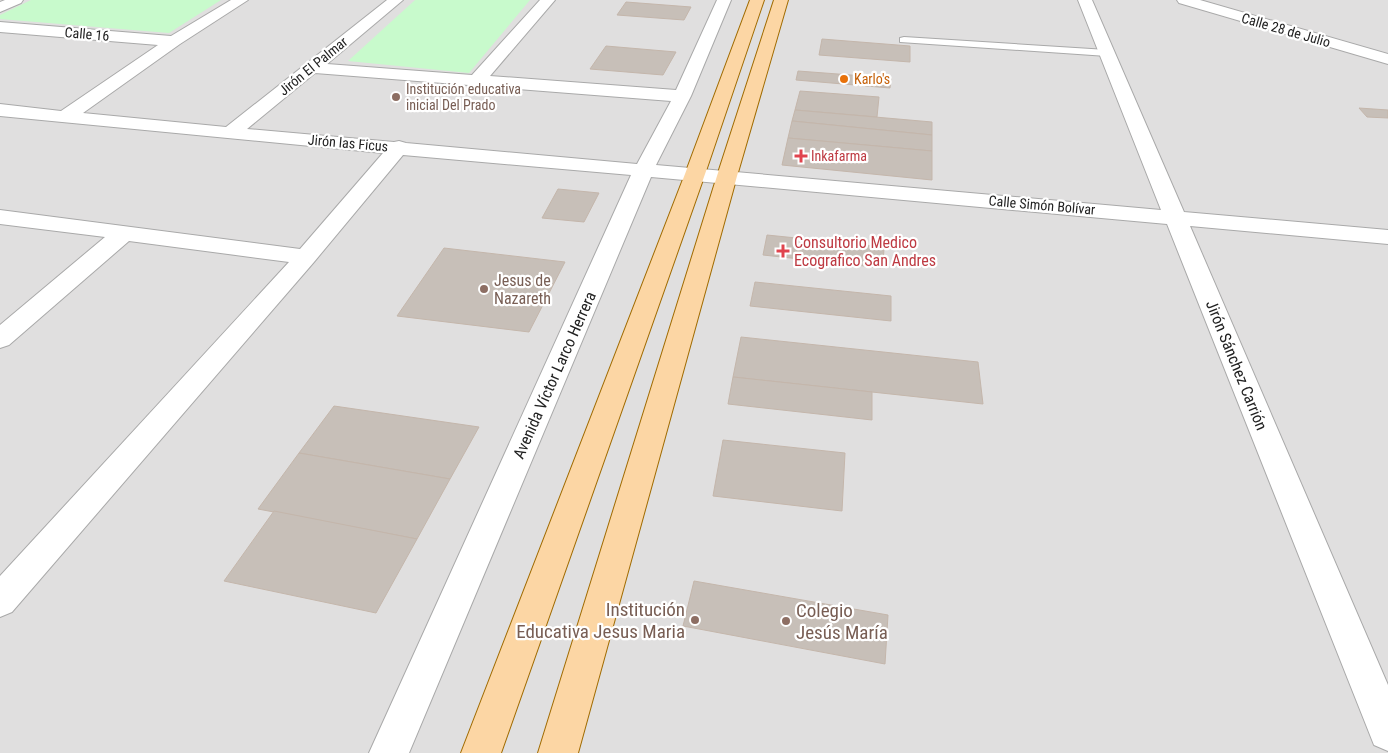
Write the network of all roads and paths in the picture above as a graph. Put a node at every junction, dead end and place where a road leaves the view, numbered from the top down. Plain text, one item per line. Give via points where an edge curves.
1 (16, 0) edge
2 (241, 0) edge
3 (396, 0) edge
4 (548, 0) edge
5 (724, 0) edge
6 (757, 0) edge
7 (781, 0) edge
8 (1085, 0) edge
9 (1184, 0) edge
10 (1244, 4) dead end
11 (0, 8) edge
12 (1226, 12) junction
13 (0, 27) edge
14 (904, 40) dead end
15 (174, 42) junction
16 (1107, 53) junction
17 (1388, 59) edge
18 (311, 68) junction
19 (477, 80) junction
20 (682, 96) junction
21 (0, 110) edge
22 (66, 116) junction
23 (231, 133) junction
24 (399, 147) junction
25 (642, 171) junction
26 (695, 174) junction
27 (727, 176) junction
28 (0, 217) edge
29 (1176, 218) junction
30 (124, 233) junction
31 (1388, 237) edge
32 (306, 257) junction
33 (0, 339) edge
34 (0, 601) edge
35 (1388, 731) edge
36 (389, 753) edge
37 (481, 753) edge
38 (558, 753) edge

1 - 11 street
2 - 15 street
3 - 18 street, Jirón El Palmar
4 - 19 street
5 - 20 street, Avenida Víctor Larco Herrera
6 - 26 main road
7 - 27 main road
8 - 16 street, Jirón Sánchez Carrión
9 - 12 street, Calle 28 de Julio
10 - 12 street
12 - 17 street, Calle 28 de Julio
13 - 15 street, Calle 16
14 - 16 lane
15 - 22 street
16 - 29 street, Jirón Sánchez Carrión
18 - 19 street
18 - 23 street, Jirón El Palmar
19 - 20 street
20 - 25 street, Avenida Víctor Larco Herrera
21 - 22 street, Jirón las Ficus
22 - 23 street, Jirón las Ficus
23 - 24 street, Jirón las Ficus
24 - 25 street, Jirón las Ficus
24 - 32 street
25 - 26 street, Jirón las Ficus
25 - 36 street, Avenida Víctor Larco Herrera
26 - 27 street, Calle Simón Bolívar
26 - 37 main road
27 - 29 street, Calle Simón Bolívar
27 - 38 main road
28 - 30 street
29 - 31 street, Calle Simón Bolívar
29 - 35 street, Jirón Sánchez Carrión
30 - 32 street
30 - 33 street
32 - 34 street

